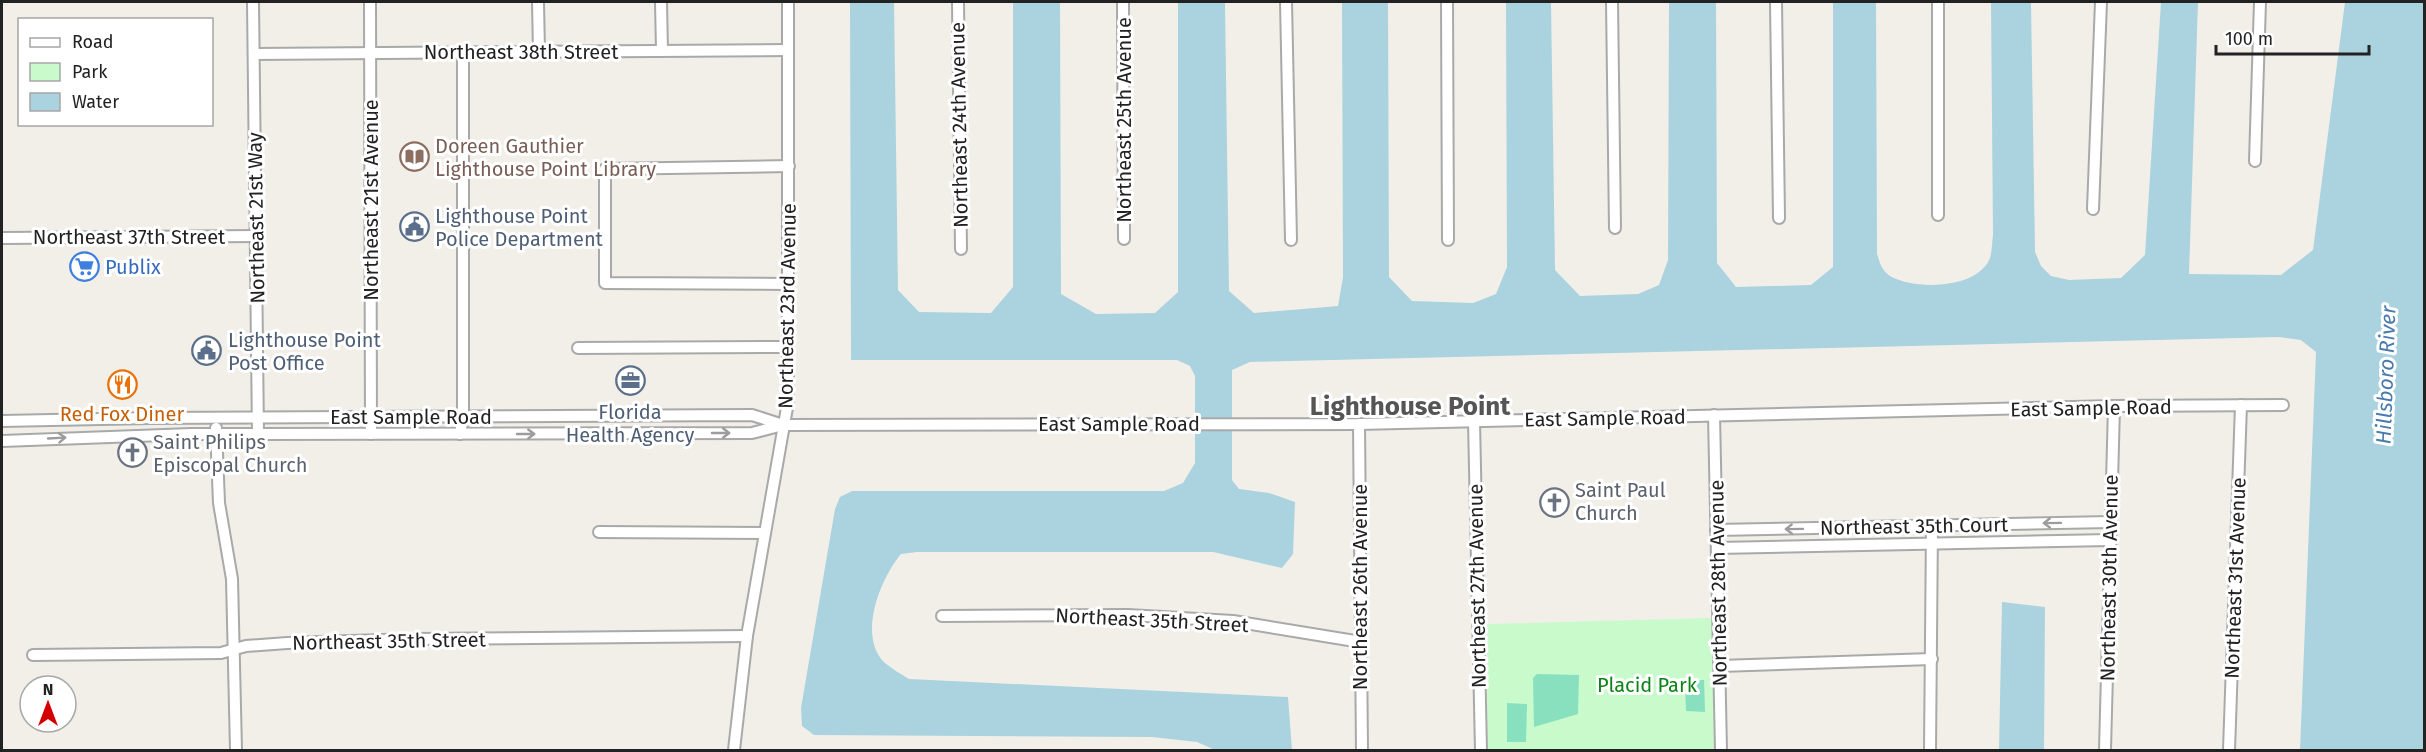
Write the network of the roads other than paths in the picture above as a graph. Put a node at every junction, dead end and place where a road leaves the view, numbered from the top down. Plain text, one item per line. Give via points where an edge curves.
1 (253, 2) edge
2 (370, 2) edge
3 (538, 2) edge
4 (662, 2) edge
5 (788, 2) edge
6 (958, 2) edge
7 (1123, 2) edge
8 (1286, 2) edge
9 (1447, 2) edge
10 (1612, 2) edge
11 (1776, 2) edge
12 (1938, 2) edge
13 (2101, 2) edge
14 (2260, 2) edge
15 (662, 51) junction
16 (788, 51) junction
17 (463, 52) junction
18 (538, 52) junction
19 (371, 53) junction
20 (254, 54) junction
21 (2255, 161) dead end
22 (789, 166) junction
23 (2093, 209) dead end
24 (1938, 215) dead end
25 (1779, 218) dead end
26 (1615, 228) dead end
27 (257, 236) junction
28 (2, 238) edge
29 (1124, 239) dead end
30 (1291, 240) dead end
31 (1448, 240) dead end
32 (961, 249) dead end
33 (789, 284) junction
34 (788, 347) junction
35 (578, 348) dead end
36 (2241, 405) junction
37 (2283, 405) dead end
38 (2114, 406) junction
39 (676, 415) junction
40 (371, 416) junction
41 (1714, 416) junction
42 (257, 417) junction
43 (463, 417) junction
44 (151, 418) junction
45 (216, 418) junction
46 (2, 421) edge
47 (1474, 421) junction
48 (1359, 424) junction
49 (783, 425) junction
50 (676, 433) junction
51 (216, 434) junction
52 (258, 434) junction
53 (371, 434) junction
54 (460, 434) junction
55 (138, 435) junction
56 (2, 441) edge
57 (2111, 522) junction
58 (1932, 526) junction
59 (1716, 531) junction
60 (599, 532) dead end
61 (765, 533) junction
62 (2110, 540) junction
63 (1932, 544) junction
64 (1717, 548) junction
65 (942, 616) dead end
66 (747, 636) junction
67 (1361, 642) junction
68 (234, 651) junction
69 (33, 655) dead end
70 (1932, 659) junction
71 (1720, 666) junction
72 (236, 750) edge
73 (734, 750) edge
74 (1362, 750) edge
75 (1481, 750) edge
76 (1721, 750) edge
77 (1930, 750) edge
78 (2105, 750) edge
79 (2229, 750) edge

1 - 20 street, Northeast 21st Way
2 - 19 street, Northeast 21st Avenue
3 - 18 street
4 - 15 street
5 - 16 street, Northeast 23rd Avenue
6 - 32 street, Northeast 24th Avenue
7 - 29 street, Northeast 25th Avenue
8 - 30 street
9 - 31 street
10 - 26 street
11 - 25 street
12 - 24 street
13 - 23 street
14 - 21 street
15 - 16 street, Northeast 38th Street
15 - 18 street, Northeast 38th Street
16 - 22 street, Northeast 23rd Avenue
17 - 18 street, Northeast 38th Street
17 - 19 street, Northeast 38th Street
17 - 43 street
19 - 20 street, Northeast 38th Street
19 - 40 street, Northeast 21st Avenue
20 - 27 street, Northeast 21st Way
22 - 33 street, Northeast 23rd Avenue
22 - 33 street via 605,169 605,283
27 - 28 street, Northeast 37th Street
27 - 42 street, Northeast 21st Way
33 - 34 street, Northeast 23rd Avenue
34 - 35 street
34 - 49 street, Northeast 23rd Avenue via 788,402
36 - 37 street, East Sample Road
36 - 38 street, East Sample Road
36 - 79 street, Northeast 31st Avenue
38 - 41 street, East Sample Road
38 - 57 street, Northeast 30th Avenue
39 - 43 street, East Sample Road
39 - 49 street, East Sample Road via 752,415
39 - 50 street
40 - 42 street, East Sample Road
40 - 43 street, East Sample Road
40 - 53 street, Northeast 21st Avenue
41 - 47 street, East Sample Road
41 - 59 street, Northeast 28th Avenue
42 - 45 street, East Sample Road
42 - 52 street, Northeast 21st Way
43 - 54 street
44 - 45 street, East Sample Road
44 - 46 street, East Sample Road
44 - 55 street via 149,426
45 - 51 street
47 - 48 street, East Sample Road
47 - 75 street, Northeast 27th Avenue
48 - 49 street, East Sample Road
48 - 67 street, Northeast 26th Avenue
50 -> 49 street, East Sample Road via 752,433
49 - 61 street, Northeast 23rd Avenue
54 -> 50 street, East Sample Road
51 - 52 street, East Sample Road
51 - 55 street, East Sample Road
51 - 68 street via 219,503 232,572
52 - 53 street, East Sample Road
53 - 54 street, East Sample Road
56 -> 55 street, East Sample Road
57 -> 58 street, Northeast 35th Court
57 - 62 street, Northeast 30th Avenue
58 -> 59 street, Northeast 35th Court
58 - 63 street
59 - 64 street, Northeast 28th Avenue
60 - 61 street
61 - 66 street, Northeast 23rd Avenue
62 - 63 street, Northeast 35th Court
62 - 78 street, Northeast 30th Avenue
63 - 64 street, Northeast 35th Court
63 - 70 street
64 - 71 street, Northeast 28th Avenue
65 - 67 street, Northeast 35th Street via 1128,615 1233,621
66 - 68 street, Northeast 35th Street via 402,639 287,643 246,646
66 - 73 street, Northeast 23rd Avenue
67 - 74 street, Northeast 26th Avenue
68 - 69 street, Northeast 35th Street
68 - 72 street
70 - 71 street
70 - 77 street
71 - 76 street, Northeast 28th Avenue

